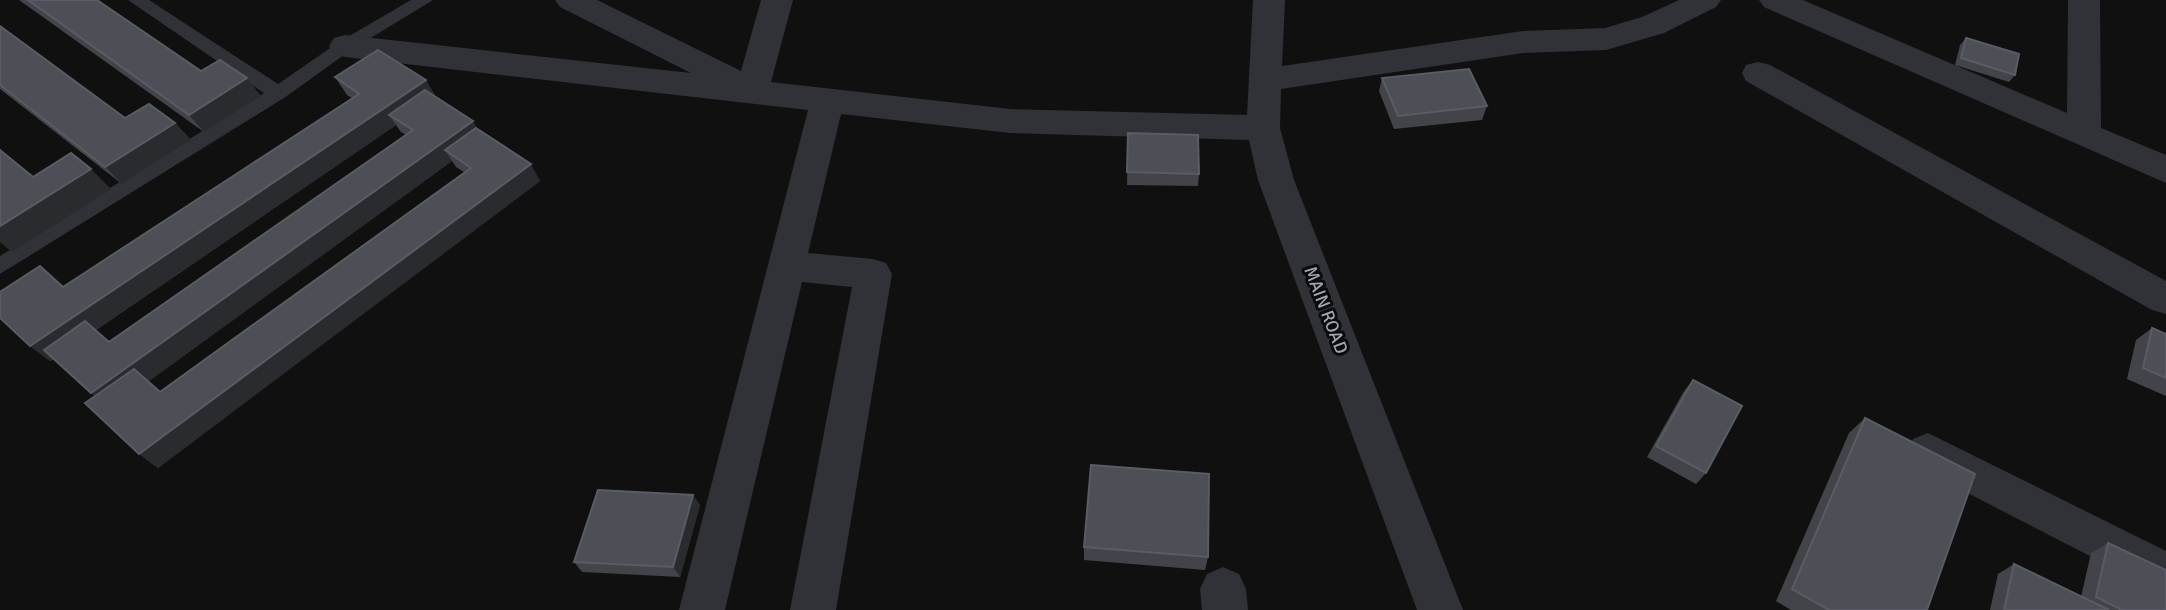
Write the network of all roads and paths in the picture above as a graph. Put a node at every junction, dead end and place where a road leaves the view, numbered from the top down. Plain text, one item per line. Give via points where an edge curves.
1 (137, 0) edge
2 (571, 0) edge
3 (777, 0) edge
4 (1269, 0) edge
5 (1705, 0) edge
6 (1775, 0) edge
7 (2084, 0) edge
8 (420, 1) edge
9 (345, 46) junction
10 (1758, 73) dead end
11 (1264, 80) junction
12 (752, 90) junction
13 (278, 93) junction
14 (828, 98) junction
15 (1263, 128) junction
16 (2084, 133) junction
17 (2166, 170) edge
18 (786, 265) junction
19 (0, 266) edge
20 (2166, 299) edge
21 (1907, 441) edge
22 (2166, 574) edge
23 (702, 610) edge
24 (813, 610) edge
25 (1440, 610) edge

1 - 13 lane
2 - 12 street
3 - 12 street
4 - 11 street, MAIN ROAD
5 - 11 street via 1606,39 1523,42
6 - 16 street
7 - 16 street
8 - 9 lane
9 - 12 street
9 - 13 lane
10 - 20 street
11 - 15 street, MAIN ROAD
12 - 14 street
13 - 19 lane
14 - 15 street via 1010,121
14 - 18 street
15 - 25 street, MAIN ROAD via 1276,180
16 - 17 street
18 - 23 street
18 - 24 street via 873,274
21 - 22 street

